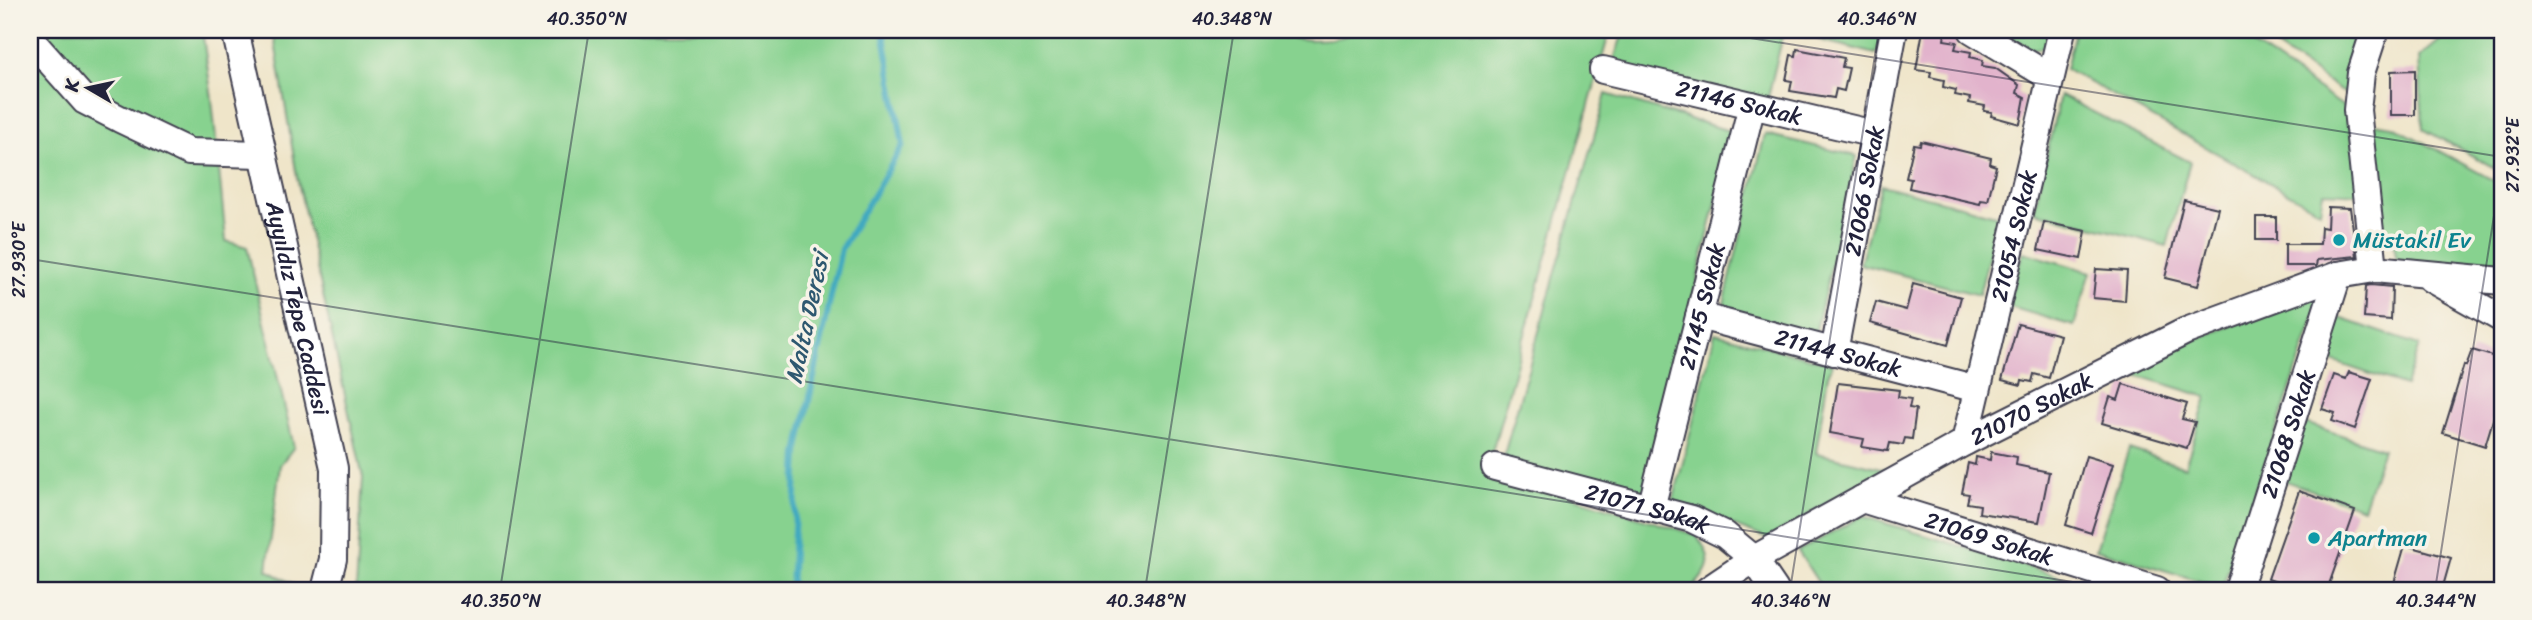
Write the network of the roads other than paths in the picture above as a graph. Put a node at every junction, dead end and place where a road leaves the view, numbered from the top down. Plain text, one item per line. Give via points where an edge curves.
1 (235, 30) edge
2 (1894, 30) edge
3 (1972, 30) edge
4 (2062, 30) edge
5 (2375, 30) edge
6 (30, 39) edge
7 (1603, 70) dead end
8 (2050, 78) junction
9 (1752, 105) junction
10 (1874, 134) junction
11 (261, 154) junction
12 (2374, 269) junction
13 (2420, 273) junction
14 (2338, 275) junction
15 (2502, 281) edge
16 (1699, 316) junction
17 (2502, 319) edge
18 (1834, 352) junction
19 (1977, 389) junction
20 (1965, 442) junction
21 (1495, 467) dead end
22 (1862, 499) junction
23 (1651, 508) junction
24 (1754, 559) junction
25 (325, 590) edge
26 (1708, 590) edge
27 (1775, 590) edge
28 (2157, 590) edge
29 (2238, 590) edge

1 - 11 street, Ayyıldız Tepe Caddesi
2 - 10 street, 21066 Sokak
3 - 8 street
4 - 8 street, 21054 Sokak
5 - 12 street via 2361,72 2357,110
6 - 11 street via 85,101 120,119 189,152
7 - 9 street, 21146 Sokak
8 - 19 street, 21054 Sokak
9 - 10 street, 21146 Sokak
9 - 16 street, 21145 Sokak
10 - 18 street, 21066 Sokak
11 - 25 street, Ayyıldız Tepe Caddesi via 334,468 333,559
12 - 13 street, 21070 Sokak
12 - 14 street, 21070 Sokak
13 - 15 street, 21070 Sokak
13 - 17 street
14 - 20 street, 21070 Sokak via 2186,331
14 - 29 street, 21068 Sokak
16 - 18 street, 21144 Sokak
16 - 23 street, 21145 Sokak
18 - 19 street, 21144 Sokak
19 - 20 street, 21054 Sokak
20 - 22 street, 21070 Sokak
21 - 23 street, 21071 Sokak
22 - 24 street, 21070 Sokak
22 - 28 street, 21069 Sokak
23 - 24 street, 21071 Sokak via 1692,519 1725,535
24 - 26 street, 21070 Sokak
24 - 27 street, 21071 Sokak

